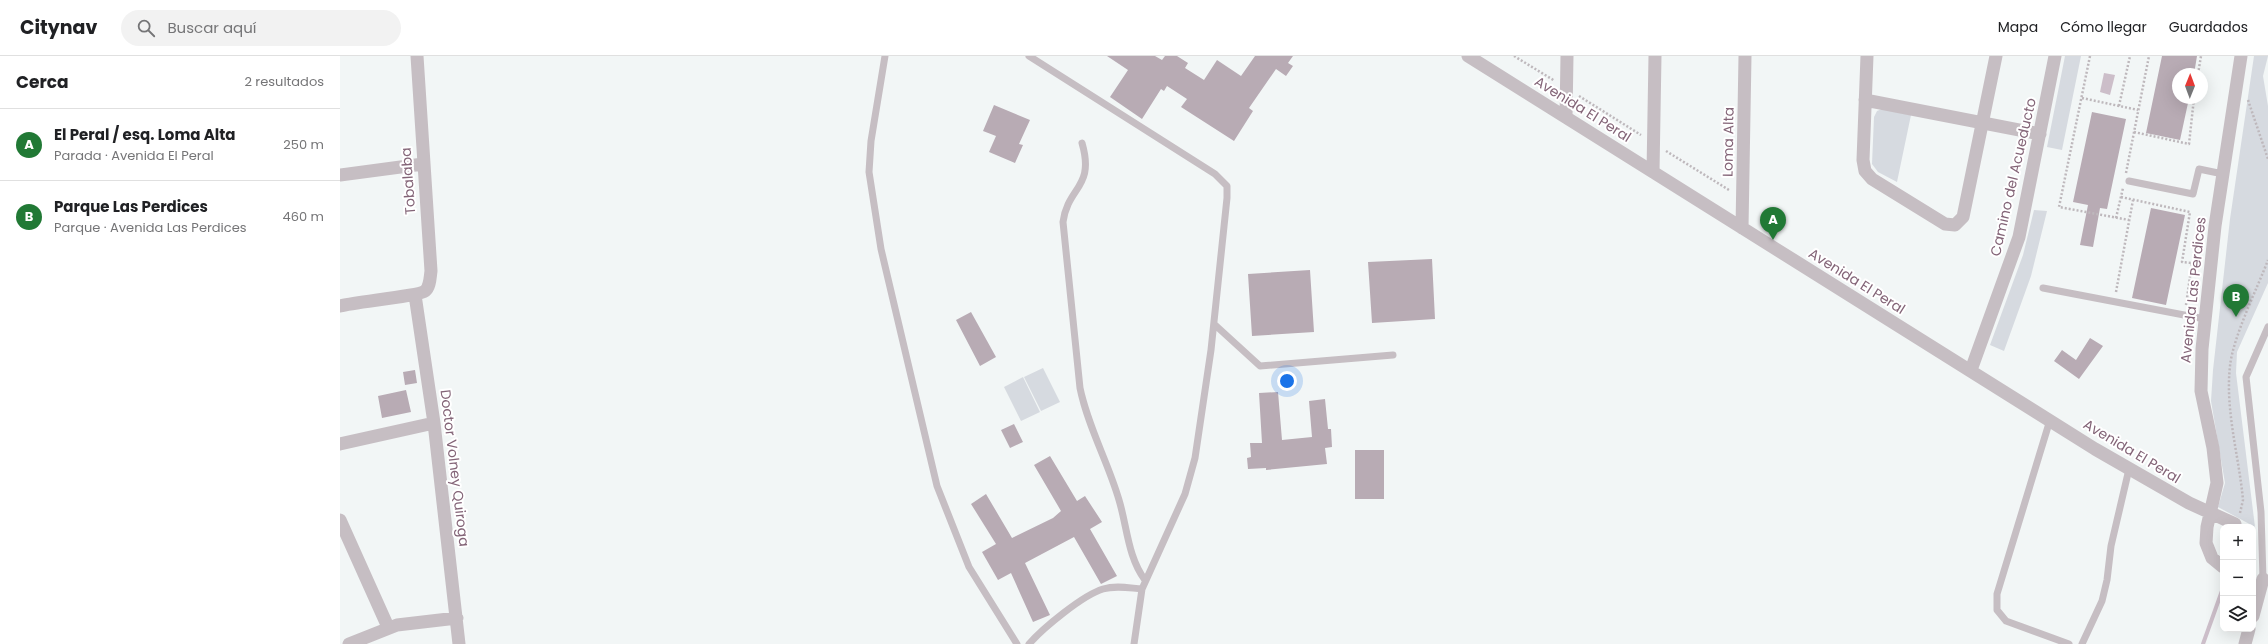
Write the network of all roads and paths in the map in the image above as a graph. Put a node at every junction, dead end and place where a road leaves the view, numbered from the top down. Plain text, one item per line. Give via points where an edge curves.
1 (416, 56) edge
2 (886, 56) edge
3 (1029, 56) edge
4 (1468, 56) edge
5 (1514, 56) edge
6 (1567, 56) edge
7 (1655, 56) edge
8 (1745, 56) edge
9 (1868, 56) edge
10 (1996, 56) edge
11 (2056, 56) edge
12 (2090, 56) edge
13 (2130, 56) edge
14 (2149, 56) edge
15 (2201, 56) edge
16 (2241, 56) edge
17 (1483, 61) edge
18 (2199, 68) edge
19 (1567, 88) junction
20 (2249, 94) dead end
21 (2082, 98) junction
22 (1866, 100) junction
23 (2193, 104) edge
24 (2119, 106) junction
25 (2138, 110) junction
26 (1566, 118) junction
27 (1982, 123) junction
28 (2134, 132) junction
29 (2040, 134) junction
30 (1082, 143) dead end
31 (1653, 143) junction
32 (2268, 158) edge
33 (423, 164) junction
34 (1653, 172) junction
35 (2223, 174) junction
36 (340, 175) edge
37 (2125, 182) junction
38 (2121, 197) junction
39 (1742, 199) junction
40 (2133, 200) junction
41 (2116, 218) junction
42 (2129, 220) junction
43 (1742, 228) junction
44 (2043, 288) dead end
45 (415, 295) junction
46 (2115, 302) junction
47 (340, 306) edge
48 (2185, 315) junction
49 (2205, 319) junction
50 (1214, 324) junction
51 (2268, 327) edge
52 (1393, 355) dead end
53 (1971, 370) junction
54 (2050, 420) junction
55 (434, 423) junction
56 (340, 444) edge
57 (2129, 469) junction
58 (2210, 514) junction
59 (340, 520) edge
60 (2234, 524) dead end
61 (2220, 565) edge
62 (2261, 579) edge
63 (1145, 580) junction
64 (1142, 589) junction
65 (2256, 602) edge
66 (457, 618) junction
67 (388, 627) junction
68 (2248, 632) edge
69 (349, 644) edge
70 (459, 644) edge
71 (1017, 644) edge
72 (1029, 644) edge
73 (1134, 644) edge
74 (2069, 644) edge
75 (2082, 644) edge
76 (2245, 644) edge

1 - 33 street, Tobalaba
2 - 71 lane via 871,141 869,172 883,257 937,486 969,567
3 - 50 lane via 1130,122 1158,136 1227,186
4 - 17 street, Avenida El Peral
5 - 19 path
6 - 19 street
7 - 31 street
8 - 39 street, Loma Alta
9 - 22 street
10 - 27 street
11 - 29 street, Camino del Acueducto
12 - 21 path
13 - 24 path
14 - 25 path
15 - 18 path
16 - 35 street, Avenida Las Perdices
17 - 26 street, Avenida El Peral
19 - 26 street
19 - 31 path
20 - 32 path via 2248,102
21 - 24 path
21 - 41 path via 2059,207
22 - 27 street
22 - 27 street via 1863,160 1865,171 1872,179 1945,224 1955,225 1963,217
23 - 28 path via 2189,144
24 - 25 path
25 - 28 path
26 - 34 street, Avenida El Peral
27 - 29 street
28 - 37 path
29 - 53 street, Camino del Acueducto via 2019,237
30 - 63 lane via 1086,171 1062,222 1080,388 1119,500 1135,562
31 - 34 street
31 - 39 path
33 - 36 street
33 - 45 street, Tobalaba via 431,271 430,283 425,291
34 - 43 street, Avenida El Peral
35 - 37 lane via 2199,169 2193,194
35 - 49 street, Avenida Las Perdices
37 - 38 path
38 - 40 path
38 - 41 path
39 - 43 street, Loma Alta
40 - 42 path
40 - 48 path via 2190,212 2182,262 2192,263
41 - 42 path
42 - 46 path
43 - 53 street, Avenida El Peral
44 - 46 lane
45 - 47 street
45 - 55 street, Doctor Volney Quiroga
46 - 48 lane
48 - 49 lane
49 - 58 street, Avenida Las Perdices via 2201,391 2213,448 2217,483
50 - 52 lane via 1260,366
50 - 63 lane via 1192,470 1185,494
51 - 62 lane via 2246,377 2261,512
53 - 54 street, Avenida El Peral
54 - 57 street, Avenida El Peral
54 - 74 lane via 1997,594 1997,610 2006,620
55 - 56 street
55 - 66 street, Doctor Volney Quiroga
57 - 58 street, Avenida El Peral
57 - 75 lane via 2111,546 2108,580 2102,601
58 - 60 street, Avenida El Peral
58 - 61 street, Avenida Las Perdices via 2206,543 2208,551
59 - 67 street
62 - 65 street
63 - 64 lane
64 - 72 lane via 1116,587 1095,592 1052,623
64 - 73 lane
66 - 67 street
66 - 70 street, Doctor Volney Quiroga
67 - 69 street
68 - 76 street

